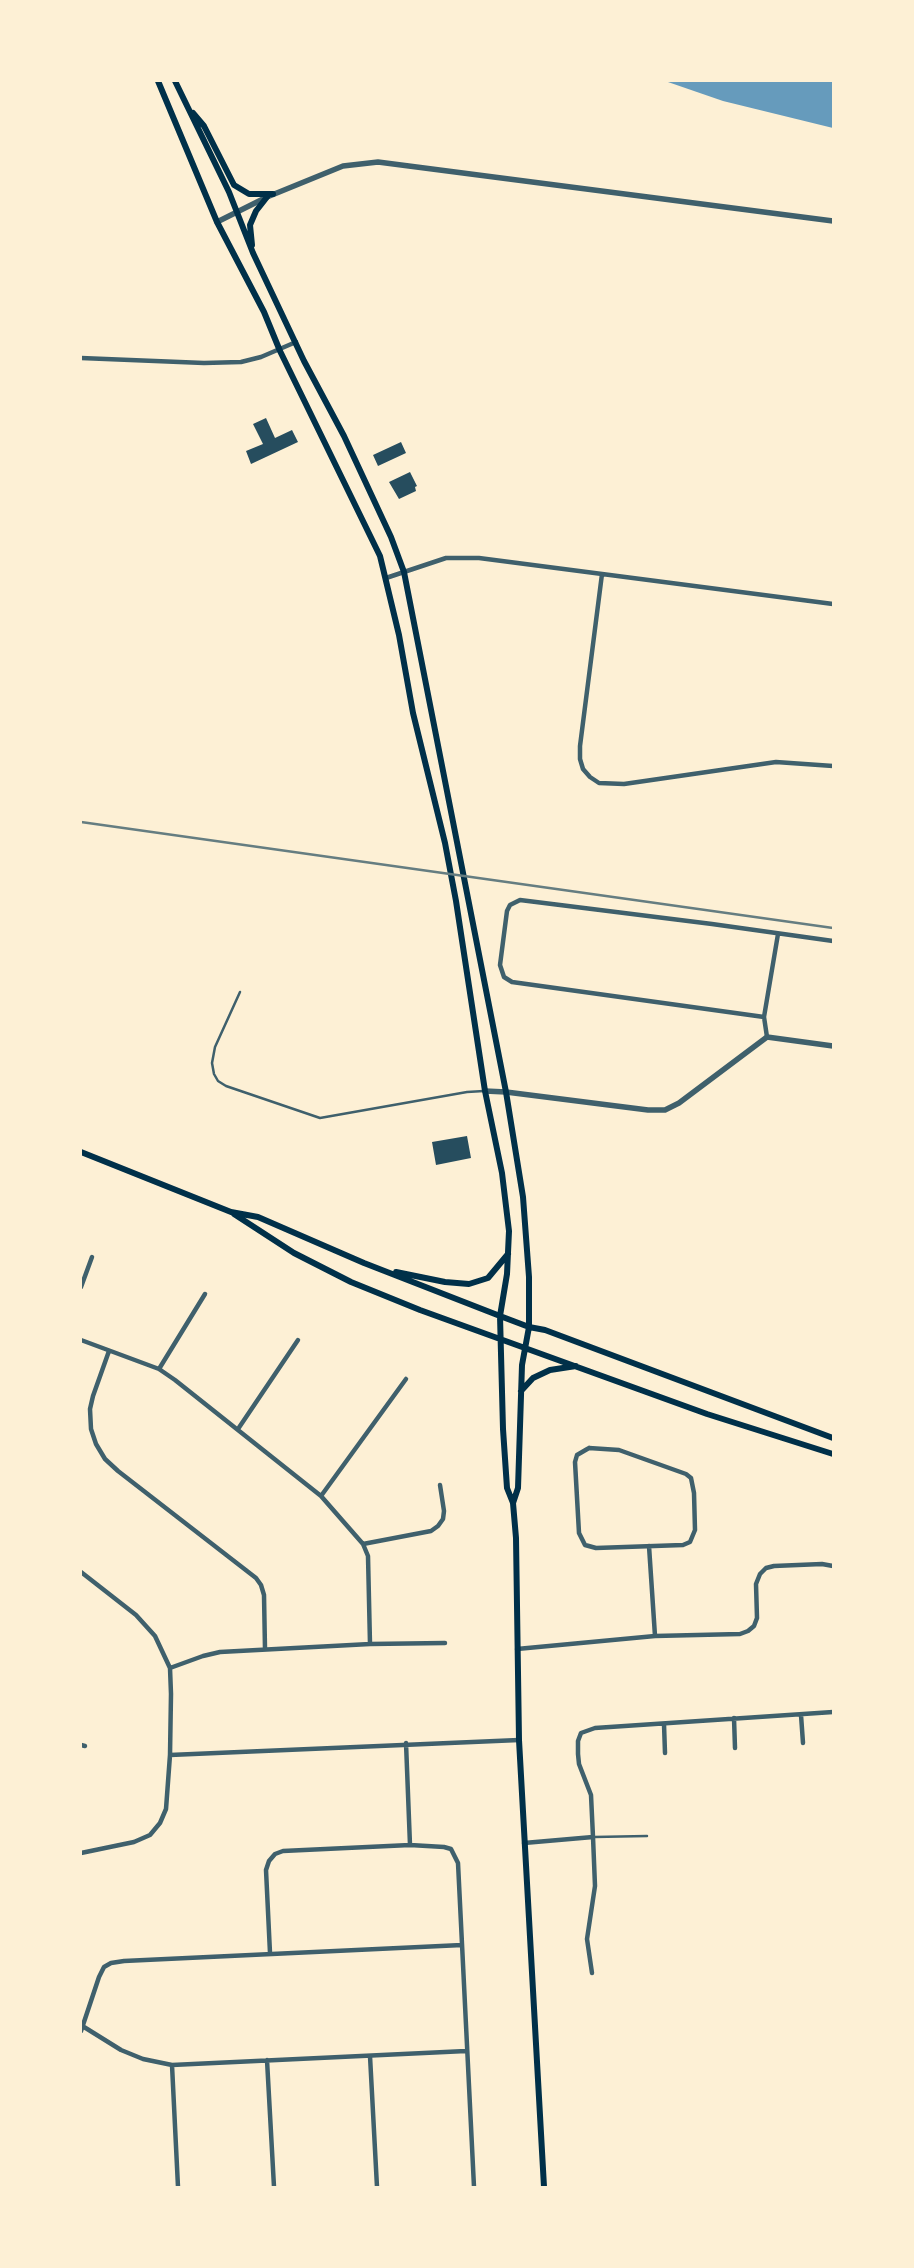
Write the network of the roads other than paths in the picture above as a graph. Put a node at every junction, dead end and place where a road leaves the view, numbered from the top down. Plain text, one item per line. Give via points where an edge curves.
1 (158, 81) edge
2 (175, 81) edge
3 (187, 106) junction
4 (270, 196) junction
5 (236, 213) junction
6 (833, 221) edge
7 (217, 222) junction
8 (253, 253) junction
9 (296, 342) junction
10 (280, 350) junction
11 (81, 358) edge
12 (404, 572) junction
13 (602, 574) junction
14 (386, 578) junction
15 (833, 604) edge
16 (833, 766) edge
17 (778, 934) junction
18 (833, 941) edge
19 (240, 992) dead end
20 (764, 1017) junction
21 (767, 1037) junction
22 (833, 1046) edge
23 (485, 1091) junction
24 (506, 1092) junction
25 (81, 1152) edge
26 (231, 1212) junction
27 (508, 1253) junction
28 (92, 1257) dead end
29 (364, 1263) junction
30 (81, 1287) edge
31 (205, 1294) dead end
32 (500, 1316) junction
33 (529, 1327) junction
34 (500, 1338) junction
35 (81, 1340) edge
36 (298, 1340) dead end
37 (525, 1347) junction
38 (109, 1351) junction
39 (577, 1366) junction
40 (159, 1370) junction
41 (406, 1379) dead end
42 (521, 1391) junction
43 (238, 1429) junction
44 (833, 1438) edge
45 (833, 1454) edge
46 (440, 1485) dead end
47 (321, 1496) junction
48 (513, 1503) junction
49 (363, 1544) junction
50 (649, 1546) junction
51 (833, 1566) edge
52 (81, 1572) edge
53 (655, 1636) junction
54 (445, 1643) dead end
55 (370, 1644) junction
56 (265, 1649) junction
57 (517, 1649) junction
58 (170, 1668) junction
59 (833, 1712) edge
60 (802, 1715) junction
61 (734, 1718) junction
62 (664, 1724) junction
63 (520, 1740) junction
64 (406, 1743) junction
65 (803, 1743) dead end
66 (735, 1748) dead end
67 (665, 1753) dead end
68 (170, 1755) junction
69 (647, 1836) dead end
70 (593, 1837) junction
71 (524, 1843) junction
72 (410, 1845) junction
73 (81, 1853) edge
74 (462, 1945) junction
75 (270, 1953) junction
76 (592, 1973) dead end
77 (82, 2029) edge
78 (466, 2051) junction
79 (370, 2056) junction
80 (267, 2060) junction
81 (172, 2065) junction
82 (178, 2187) edge
83 (274, 2187) edge
84 (377, 2187) edge
85 (474, 2187) edge
86 (544, 2187) edge

1 - 7 main road
2 - 3 main road
3 - 4 main road via 204,126 234,185 249,194
3 - 5 main road
4 - 5 street
4 - 6 street via 343,166 378,162
4 - 8 main road via 256,211 250,224
5 - 7 street
5 - 8 main road
7 - 10 main road
8 - 9 main road
9 - 10 street
9 - 12 main road via 344,436
10 - 11 street via 228,363
10 - 14 main road via 380,556
12 - 13 street via 446,558 462,557
12 - 14 street
12 - 24 main road
13 - 15 street
13 - 16 street via 580,746 580,759 590,778 599,783 624,784 776,762
14 - 23 main road via 413,713 445,843
17 - 18 street
17 - 20 street
17 - 20 street via 520,900 507,910 500,965 504,977 512,982
19 - 23 lane via 215,1048 212,1063 218,1081 226,1086 320,1118
20 - 21 street
21 - 22 street
21 - 24 street via 665,1110
23 - 24 street
23 - 27 main road via 508,1210
24 - 33 main road via 526,1229
25 - 26 main road
26 - 29 main road via 258,1218
26 - 34 main road via 294,1253 351,1282
27 - 29 main road via 488,1278 469,1284 417,1277
27 - 32 main road
28 - 30 street
29 - 32 main road
31 - 40 street
32 - 33 main road
32 - 34 main road
33 - 37 main road
33 - 44 main road via 545,1330
34 - 37 main road
34 - 48 main road via 507,1488
35 - 38 street
36 - 43 street
37 - 39 main road
37 - 42 main road
38 - 40 street
38 - 56 street via 90,1409 96,1444 118,1471 262,1585
39 - 42 main road via 550,1370 533,1378
39 - 45 main road via 706,1414
40 - 43 street
41 - 47 street
42 - 48 main road via 518,1488
43 - 47 street
46 - 49 street via 444,1511 438,1526 431,1531
47 - 49 street
48 - 57 main road
49 - 55 street via 369,1570
50 - 50 street via 590,1548 581,1540 575,1462 582,1451 589,1448 619,1450 691,1478 694,1537 684,1545
50 - 53 street
51 - 53 street via 766,1568 756,1584 757,1618 748,1631 740,1634
52 - 58 street via 136,1615 155,1636
53 - 57 street
54 - 55 street
55 - 56 street
56 - 58 street via 211,1654
57 - 63 main road
58 - 68 street
59 - 60 street
60 - 61 street
60 - 65 street
61 - 62 street
61 - 66 street
62 - 67 street
62 - 70 street via 595,1728 581,1733 578,1740 579,1764 591,1795
63 - 64 street
63 - 71 main road
64 - 68 street
64 - 72 street
68 - 73 street via 166,1809 150,1835 134,1842
69 - 70 lane
70 - 71 street
70 - 76 street via 595,1886 587,1939
71 - 86 main road
72 - 74 street via 450,1849 458,1862
72 - 75 street via 275,1854 266,1870
74 - 75 street
74 - 78 street
75 - 77 street via 111,1963 104,1967 99,1977
77 - 81 street via 142,2059
78 - 79 street
78 - 85 street
79 - 80 street
79 - 84 street
80 - 81 street
80 - 83 street
81 - 82 street

